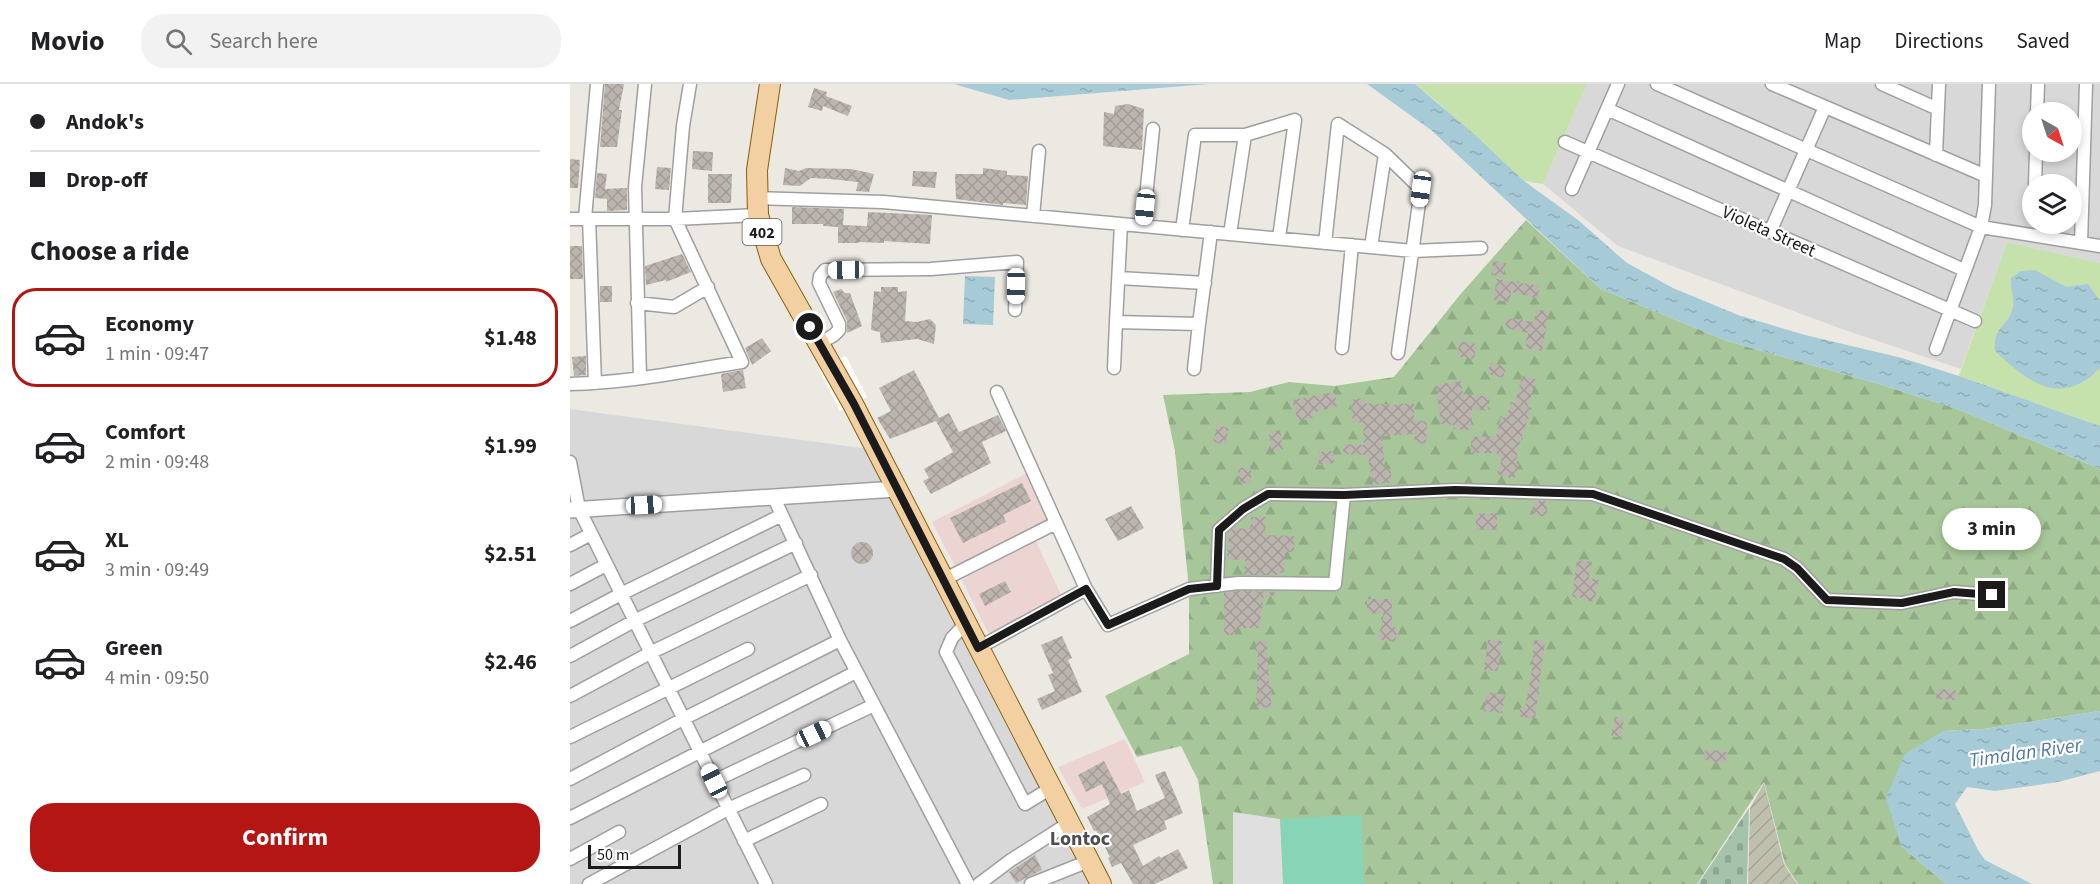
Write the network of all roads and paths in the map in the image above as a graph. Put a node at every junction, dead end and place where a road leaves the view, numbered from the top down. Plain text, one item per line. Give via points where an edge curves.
1 (597, 84) edge
2 (645, 84) edge
3 (690, 84) edge
4 (770, 84) edge
5 (1618, 84) edge
6 (1657, 84) edge
7 (1772, 84) edge
8 (1882, 84) edge
9 (1939, 84) edge
10 (1989, 84) edge
11 (2038, 84) edge
12 (2086, 84) edge
13 (2037, 102) edge
14 (1825, 107) junction
15 (1607, 109) junction
16 (1938, 109) junction
17 (1153, 129) dead end
18 (1245, 135) junction
19 (1565, 142) dead end
20 (1806, 150) junction
21 (1039, 151) dead end
22 (1588, 152) junction
23 (1385, 154) junction
24 (1936, 155) junction
25 (1986, 176) junction
26 (1572, 189) dead end
27 (1789, 191) junction
28 (758, 207) junction
29 (1033, 216) junction
30 (587, 218) junction
31 (570, 219) edge
32 (635, 219) junction
33 (675, 219) junction
34 (1121, 224) junction
35 (1143, 226) junction
36 (1982, 227) junction
37 (2022, 229) edge
38 (1182, 230) junction
39 (1211, 232) junction
40 (1770, 232) junction
41 (1230, 234) junction
42 (2048, 234) edge
43 (1279, 238) junction
44 (1325, 243) junction
45 (2080, 243) junction
46 (1352, 245) junction
47 (2100, 246) edge
48 (1371, 247) junction
49 (1481, 248) dead end
50 (1413, 250) junction
51 (1964, 270) junction
52 (1119, 278) junction
53 (1205, 283) junction
54 (708, 287) junction
55 (637, 303) junction
56 (1016, 310) dead end
57 (1951, 311) junction
58 (1975, 321) dead end
59 (1116, 322) junction
60 (1199, 324) junction
61 (820, 344) junction
62 (1342, 348) dead end
63 (1936, 349) dead end
64 (1398, 353) dead end
65 (1114, 368) dead end
66 (1194, 369) dead end
67 (640, 378) junction
68 (570, 384) edge
69 (595, 384) junction
70 (997, 392) dead end
71 (570, 462) edge
72 (897, 489) junction
73 (1344, 495) junction
74 (774, 498) junction
75 (574, 509) edge
76 (782, 515) junction
77 (1056, 523) junction
78 (591, 534) junction
79 (796, 543) junction
80 (570, 545) edge
81 (606, 565) junction
82 (811, 575) junction
83 (944, 580) junction
84 (570, 584) edge
85 (1217, 586) junction
86 (1086, 589) junction
87 (621, 594) junction
88 (1992, 595) dead end
89 (570, 621) edge
90 (634, 621) junction
91 (966, 623) junction
92 (840, 640) junction
93 (978, 648) junction
94 (748, 649) dead end
95 (650, 653) junction
96 (570, 656) edge
97 (856, 672) junction
98 (668, 689) junction
99 (570, 696) edge
100 (874, 705) junction
101 (683, 719) junction
102 (570, 737) edge
103 (700, 753) junction
104 (804, 775) dead end
105 (570, 779) edge
106 (714, 781) junction
107 (1051, 788) junction
108 (821, 804) dead end
109 (728, 809) junction
110 (570, 818) edge
111 (1069, 823) junction
112 (619, 832) dead end
113 (744, 841) junction
114 (570, 859) edge
115 (1089, 861) junction
116 (589, 884) edge
117 (766, 884) edge
118 (968, 884) edge
119 (979, 884) edge
120 (1031, 884) edge
121 (1101, 884) edge

1 - 30 street
2 - 32 street
3 - 33 street
4 - 28 main road, 402 via 757,170
5 - 15 street
6 - 20 street
7 - 14 street
8 - 16 street
9 - 16 street
10 - 25 street
11 - 13 street
12 - 45 street
14 - 20 street
14 - 24 street
15 - 22 street
15 - 27 street
16 - 24 street
17 - 35 street
18 - 38 street via 1195,135
18 - 41 street
18 - 43 street via 1295,120
19 - 22 street, Violeta Street
20 - 27 street
20 - 36 street
21 - 29 street
22 - 26 street
22 - 40 street, Violeta Street
23 - 44 street via 1338,124
23 - 48 street
23 - 50 street via 1421,189
24 - 25 street
25 - 36 street
27 - 40 street
27 - 51 street
28 - 29 street via 883,202
28 - 33 street
28 - 61 main road, 402 via 771,259
29 - 34 street
30 - 31 street
30 - 32 street
30 - 69 street
32 - 33 street
32 - 55 street
33 - 54 street
34 - 35 street
34 - 52 street
35 - 38 street
36 - 37 street
36 - 51 street
38 - 39 street
39 - 41 street
39 - 53 street
40 - 57 street, Violeta Street
41 - 43 street
42 - 45 street
43 - 44 street
44 - 46 street
45 - 47 street
46 - 48 street
46 - 62 street
48 - 50 street
49 - 50 street
50 - 64 street
51 - 57 street
52 - 53 street
52 - 59 street
53 - 60 street
54 - 55 street via 674,307
54 - 67 street via 742,362
55 - 67 street
56 - 61 street via 1017,262 931,269 825,270 819,283 839,330
57 - 58 street, Violeta Street
57 - 63 street
59 - 60 street
59 - 65 street
60 - 66 street
61 - 72 main road, 402
67 - 69 street
68 - 69 street
70 - 77 street
71 - 75 street
72 - 74 street
72 - 83 main road, 402
73 - 85 street via 1268,494 1243,509 1219,530
73 - 85 street via 1335,584
73 - 88 street via 1455,490 1593,494 1784,559 1827,600 1902,603 1954,592
74 - 75 street
74 - 76 street
75 - 78 street
76 - 79 street
76 - 87 street
77 - 83 street
77 - 86 street
78 - 80 street
78 - 81 street
79 - 82 street
79 - 90 street
81 - 84 street
81 - 87 street
82 - 92 street
82 - 95 street
83 - 91 main road, 402
85 - 86 street via 1189,589 1108,625
86 - 93 street
87 - 89 street
87 - 90 street
90 - 95 street
90 - 96 street
91 - 93 main road, 402
91 - 107 street via 952,638 946,652 1025,804
92 - 97 street
92 - 101 street
93 - 107 main road, 402
94 - 98 street
95 - 98 street
95 - 99 street
97 - 100 street
97 - 103 street
98 - 101 street
98 - 102 street
100 - 106 street
100 - 118 street
101 - 103 street
101 - 105 street
103 - 106 street
103 - 110 street
104 - 109 street
106 - 109 street
107 - 111 main road, 402
108 - 113 street
109 - 113 street
109 - 116 street
111 - 115 main road, 402
111 - 119 street
112 - 114 street
113 - 117 street
115 - 120 street
115 - 121 main road, 402

